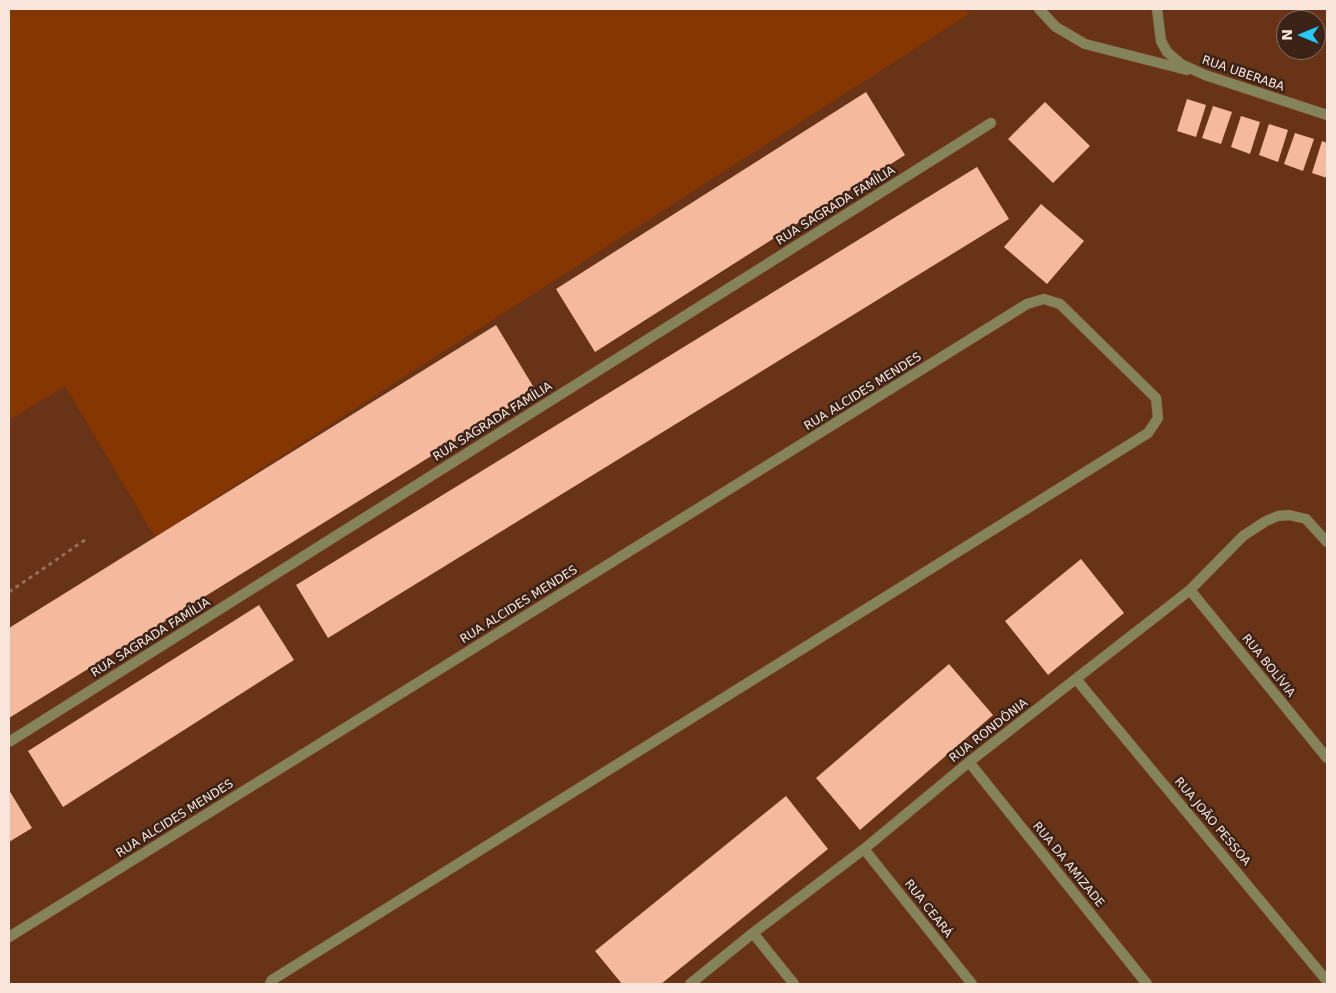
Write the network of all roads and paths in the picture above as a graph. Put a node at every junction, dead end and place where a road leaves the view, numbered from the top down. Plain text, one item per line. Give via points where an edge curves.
1 (1039, 9) edge
2 (1157, 9) edge
3 (1205, 75) junction
4 (1327, 115) edge
5 (991, 123) dead end
6 (88, 538) dead end
7 (1327, 542) edge
8 (1190, 590) junction
9 (9, 592) edge
10 (1076, 679) junction
11 (9, 742) edge
12 (1327, 758) edge
13 (969, 762) junction
14 (864, 849) junction
15 (753, 933) junction
16 (9, 937) edge
17 (1327, 980) edge
18 (270, 984) edge
19 (690, 984) edge
20 (794, 984) edge
21 (972, 984) edge
22 (1147, 984) edge

1 - 3 street via 1056,27 1085,44
2 - 3 street, RUA UBERABA via 1161,41 1167,52 1181,64
3 - 4 street, RUA UBERABA
5 - 11 street, RUA SAGRADA FAMÍLIA
6 - 9 path
7 - 8 street, RUA RONDÔNIA via 1306,519 1290,515 1266,520 1243,536
8 - 10 street, RUA RONDÔNIA
8 - 12 street, RUA BOLÍVIA
10 - 13 street, RUA RONDÔNIA
10 - 17 street, RUA JOÃO PESSOA
13 - 14 street, RUA RONDÔNIA
13 - 22 street, RUA DA AMIZADE
14 - 15 street, RUA RONDÔNIA
14 - 21 street, RUA CEARÁ
15 - 19 street, RUA RONDÔNIA
15 - 20 street
16 - 18 street, RUA ALCIDES MENDES via 1027,304 1044,299 1060,304 1156,398 1158,418 1148,433

